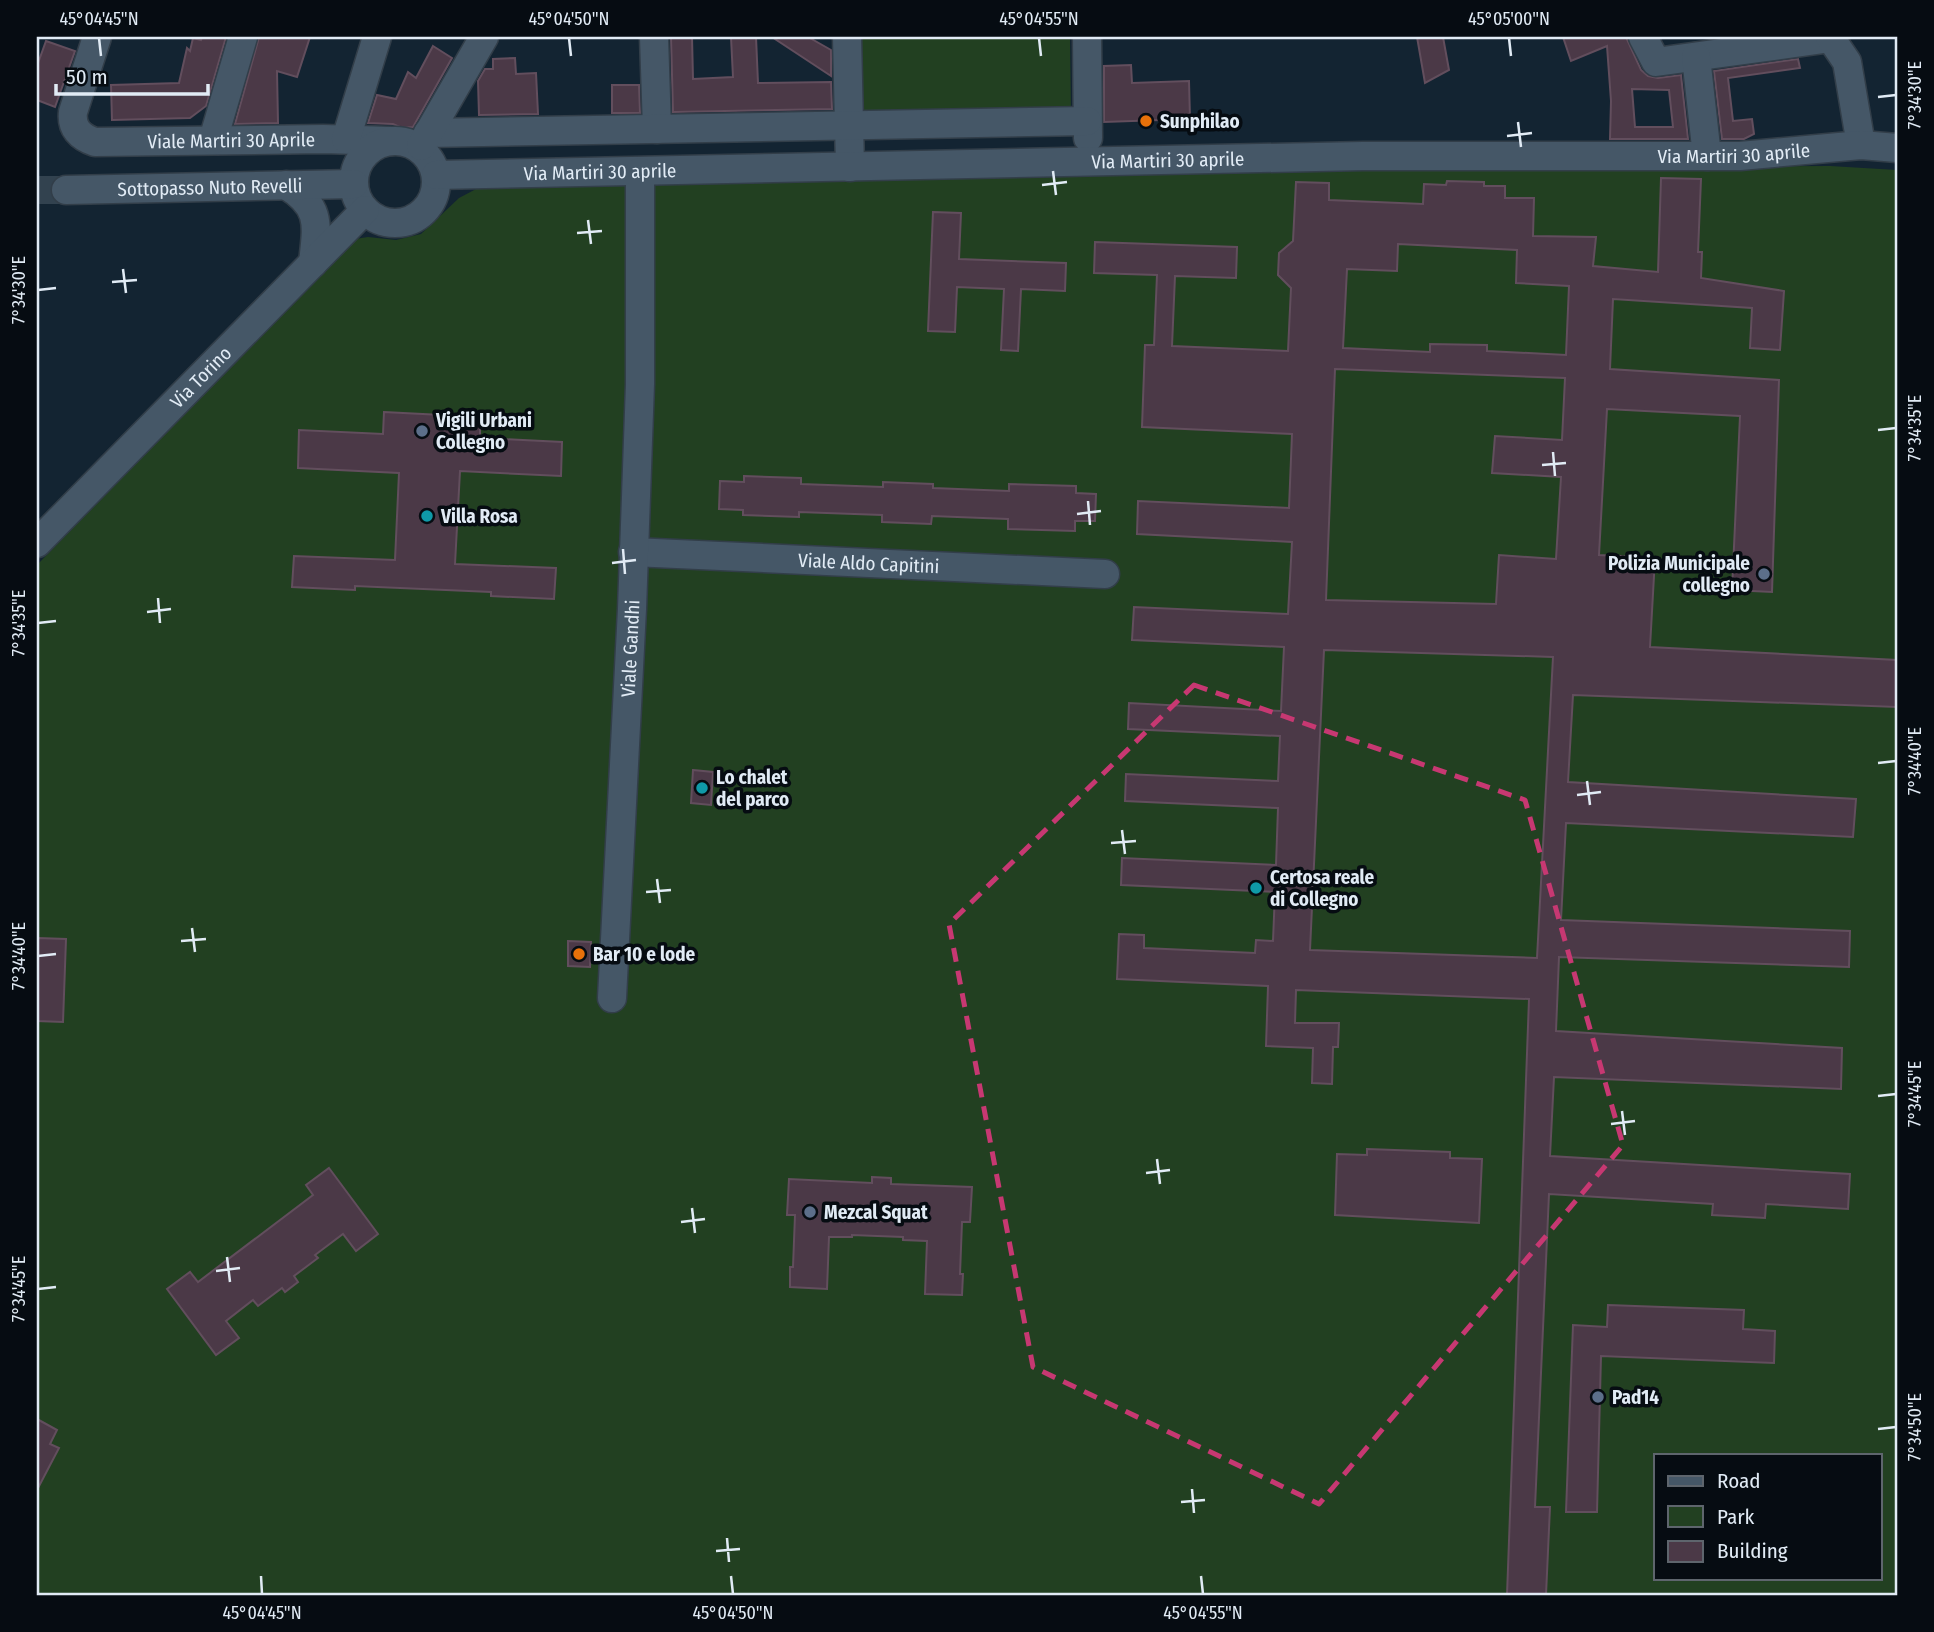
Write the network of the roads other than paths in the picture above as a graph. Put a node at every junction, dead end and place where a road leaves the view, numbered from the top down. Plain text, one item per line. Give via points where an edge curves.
1 (97, 37) edge
2 (243, 37) edge
3 (377, 37) edge
4 (484, 37) edge
5 (654, 37) edge
6 (848, 37) edge
7 (1087, 37) edge
8 (1643, 37) edge
9 (1831, 37) edge
10 (1696, 57) junction
11 (1087, 121) junction
12 (849, 125) junction
13 (657, 129) junction
14 (346, 139) junction
15 (213, 141) junction
16 (392, 141) junction
17 (424, 141) junction
18 (1861, 145) junction
19 (1897, 148) edge
20 (1707, 156) junction
21 (1088, 162) junction
22 (850, 167) junction
23 (640, 172) junction
24 (436, 175) junction
25 (354, 184) junction
26 (286, 185) junction
27 (66, 190) tunnel mouth
28 (365, 210) junction
29 (313, 263) junction
30 (37, 543) edge
31 (633, 552) junction
32 (1105, 574) dead end
33 (612, 998) dead end

1 - 15 street, Viale Martiri 30 Aprile via 72,112 75,129 95,142
2 - 15 street
3 - 14 street
4 - 17 street
5 - 13 street
6 - 12 street
7 - 11 street
8 - 10 street via 1656,62
9 - 10 street
9 - 18 street via 1847,62
10 - 20 street
11 - 12 street, Via Martiri 30 aprile
11 - 21 street
12 - 13 street, Via Martiri 30 aprile
12 - 22 street
13 - 17 street, Via Martiri 30 aprile
14 - 15 street, Viale Martiri 30 Aprile
14 - 16 street, Viale Martiri 30 Aprile
16 - 17 street
16 - 25 street via 364,155
17 - 24 street
18 - 19 street, Via Martiri 30 aprile
18 - 20 street, Via Martiri 30 aprile
20 - 21 street, Via Martiri 30 aprile
21 - 22 street, Via Martiri 30 aprile
22 - 23 street, Via Martiri 30 aprile
23 - 24 street, Via Martiri 30 aprile
23 - 31 street, Viale Gandhi via 640,384
24 - 28 street via 431,202 407,222 377,219
25 - 26 street, Sottopasso Nuto Revelli
25 - 28 street
26 - 27 street, Sottopasso Nuto Revelli
26 - 29 street via 311,206 316,236
28 - 29 street, Via Torino
29 - 30 street, Via Torino
31 - 32 street, Viale Aldo Capitini
31 - 33 street, Viale Gandhi

